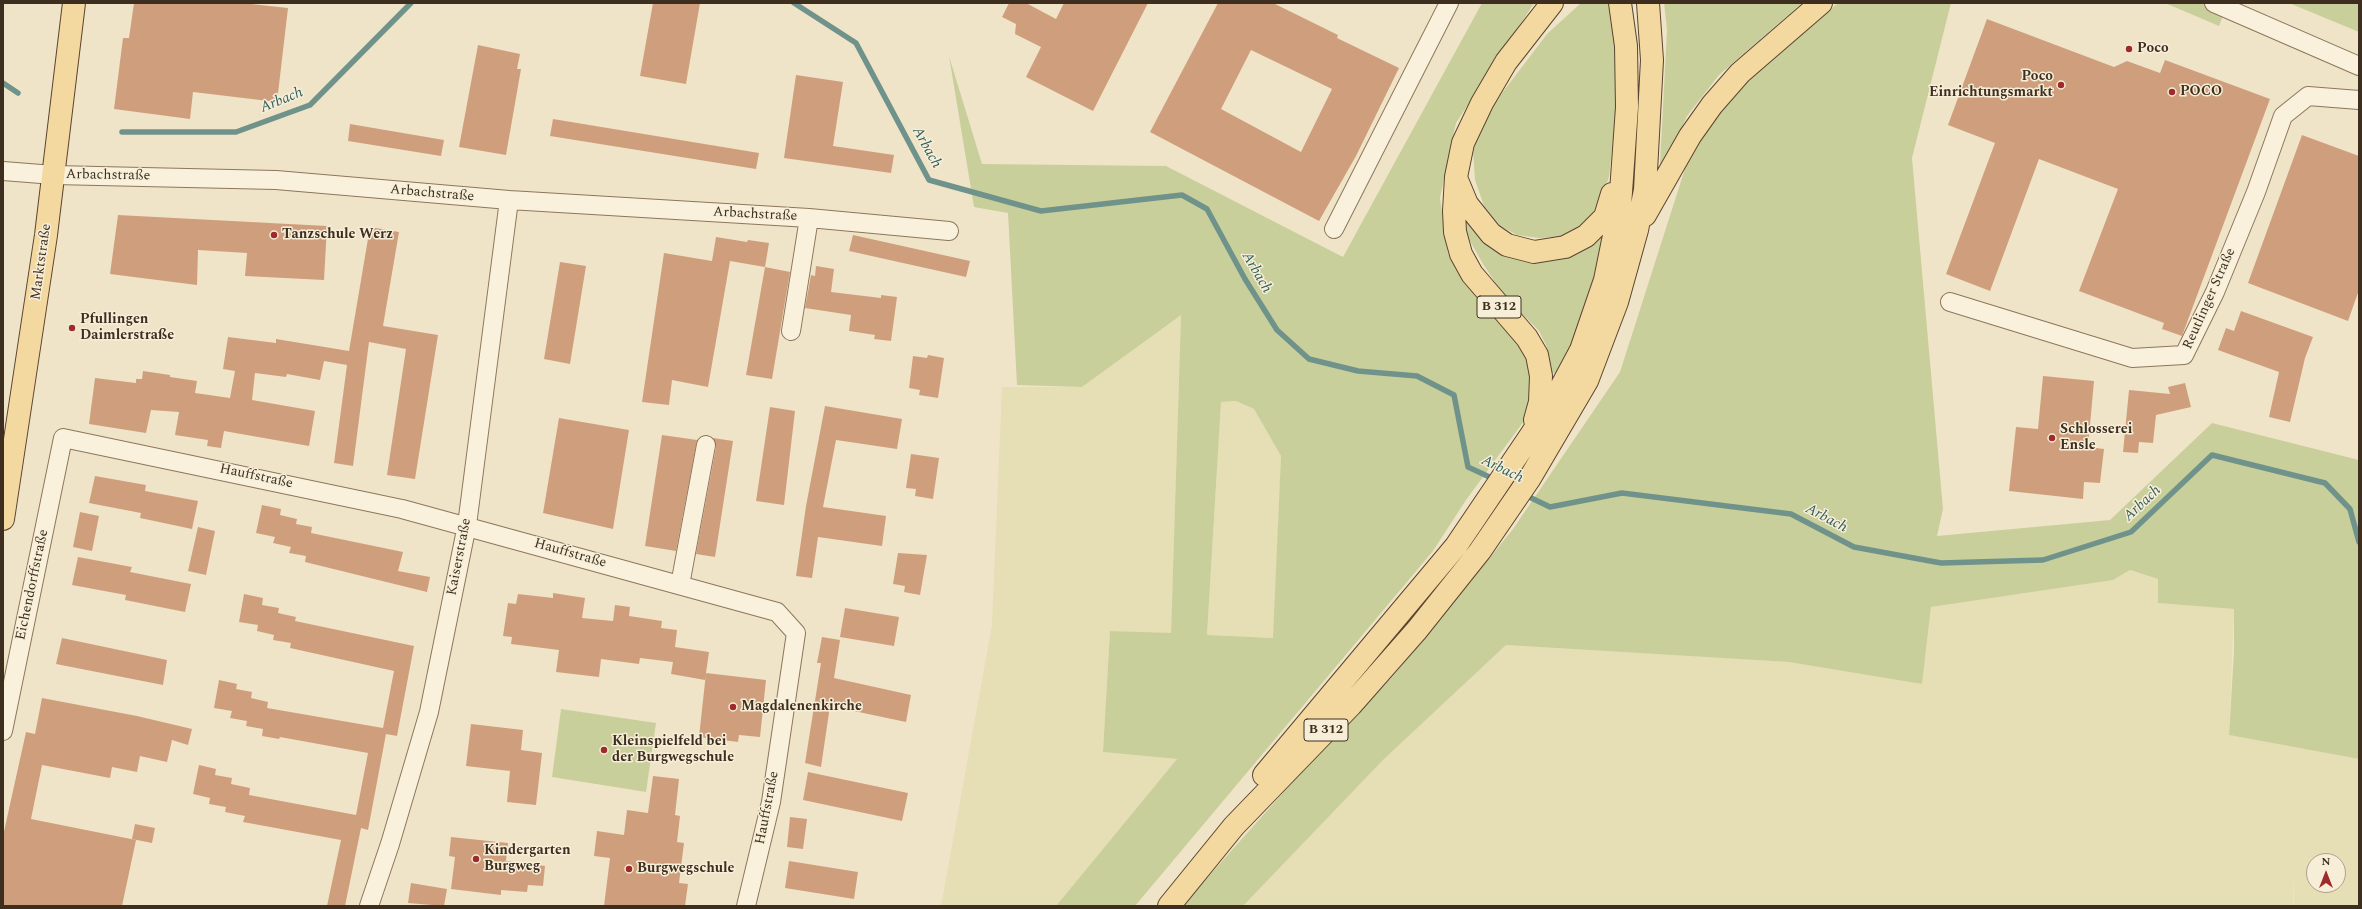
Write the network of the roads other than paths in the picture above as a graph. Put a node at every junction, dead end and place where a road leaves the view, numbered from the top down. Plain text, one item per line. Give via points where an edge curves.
1 (74, 3) edge
2 (1449, 3) edge
3 (1552, 3) edge
4 (1620, 3) edge
5 (1648, 3) edge
6 (1821, 3) edge
7 (2214, 3) edge
8 (2359, 66) edge
9 (2359, 100) edge
10 (1621, 168) junction
11 (3, 171) edge
12 (54, 175) junction
13 (1456, 177) junction
14 (509, 200) junction
15 (809, 218) junction
16 (1334, 228) dead end
17 (1637, 230) junction
18 (949, 231) dead end
19 (1950, 302) dead end
20 (791, 331) dead end
21 (1531, 435) junction
22 (63, 438) joint
23 (706, 445) dead end
24 (3, 519) edge
25 (466, 525) junction
26 (680, 585) junction
27 (3, 731) edge
28 (369, 906) edge
29 (746, 906) edge
30 (1151, 906) edge
31 (1169, 906) edge

1 - 12 main road, Marktstraße
2 - 16 street
3 - 13 main road, B 312 via 1506,62 1482,104 1463,143
4 - 10 main road, B 312 via 1626,46 1627,107
5 - 17 main road, B 312 via 1652,60 1650,112 1645,190
6 - 17 main road via 1740,73 1712,105 1690,136
7 - 8 street
9 - 19 street, Reutlinger Straße via 2308,96 2283,116 2256,192 2215,292 2184,355 2132,358
10 - 13 main road, B 312 via 1605,217 1586,236 1565,247 1534,252 1507,245 1491,234 1466,204
10 - 21 main road, B 312 via 1620,206 1605,280 1581,350
11 - 12 street, Arbachstraße
12 - 14 street, Arbachstraße via 276,180
12 - 24 main road, Marktstraße
13 - 21 main road, B 312 via 1455,232 1461,254 1472,274 1527,338 1537,355 1541,376 1540,402
14 - 15 street, Arbachstraße
14 - 25 street, Kaiserstraße
15 - 18 street, Arbachstraße
15 - 20 street, Arbachstraße
17 - 31 main road, B 312 via 1604,342 1587,381 1571,411 1480,552 1376,676 1234,826
21 - 30 main road, B 312 via 1456,546
22 - 25 street, Hauffstraße via 274,481
22 - 27 street, Eichendorffstraße
23 - 26 street
25 - 26 street, Hauffstraße
25 - 28 street, Kaiserstraße via 429,712
26 - 29 street, Hauffstraße via 777,612 796,633 771,802

